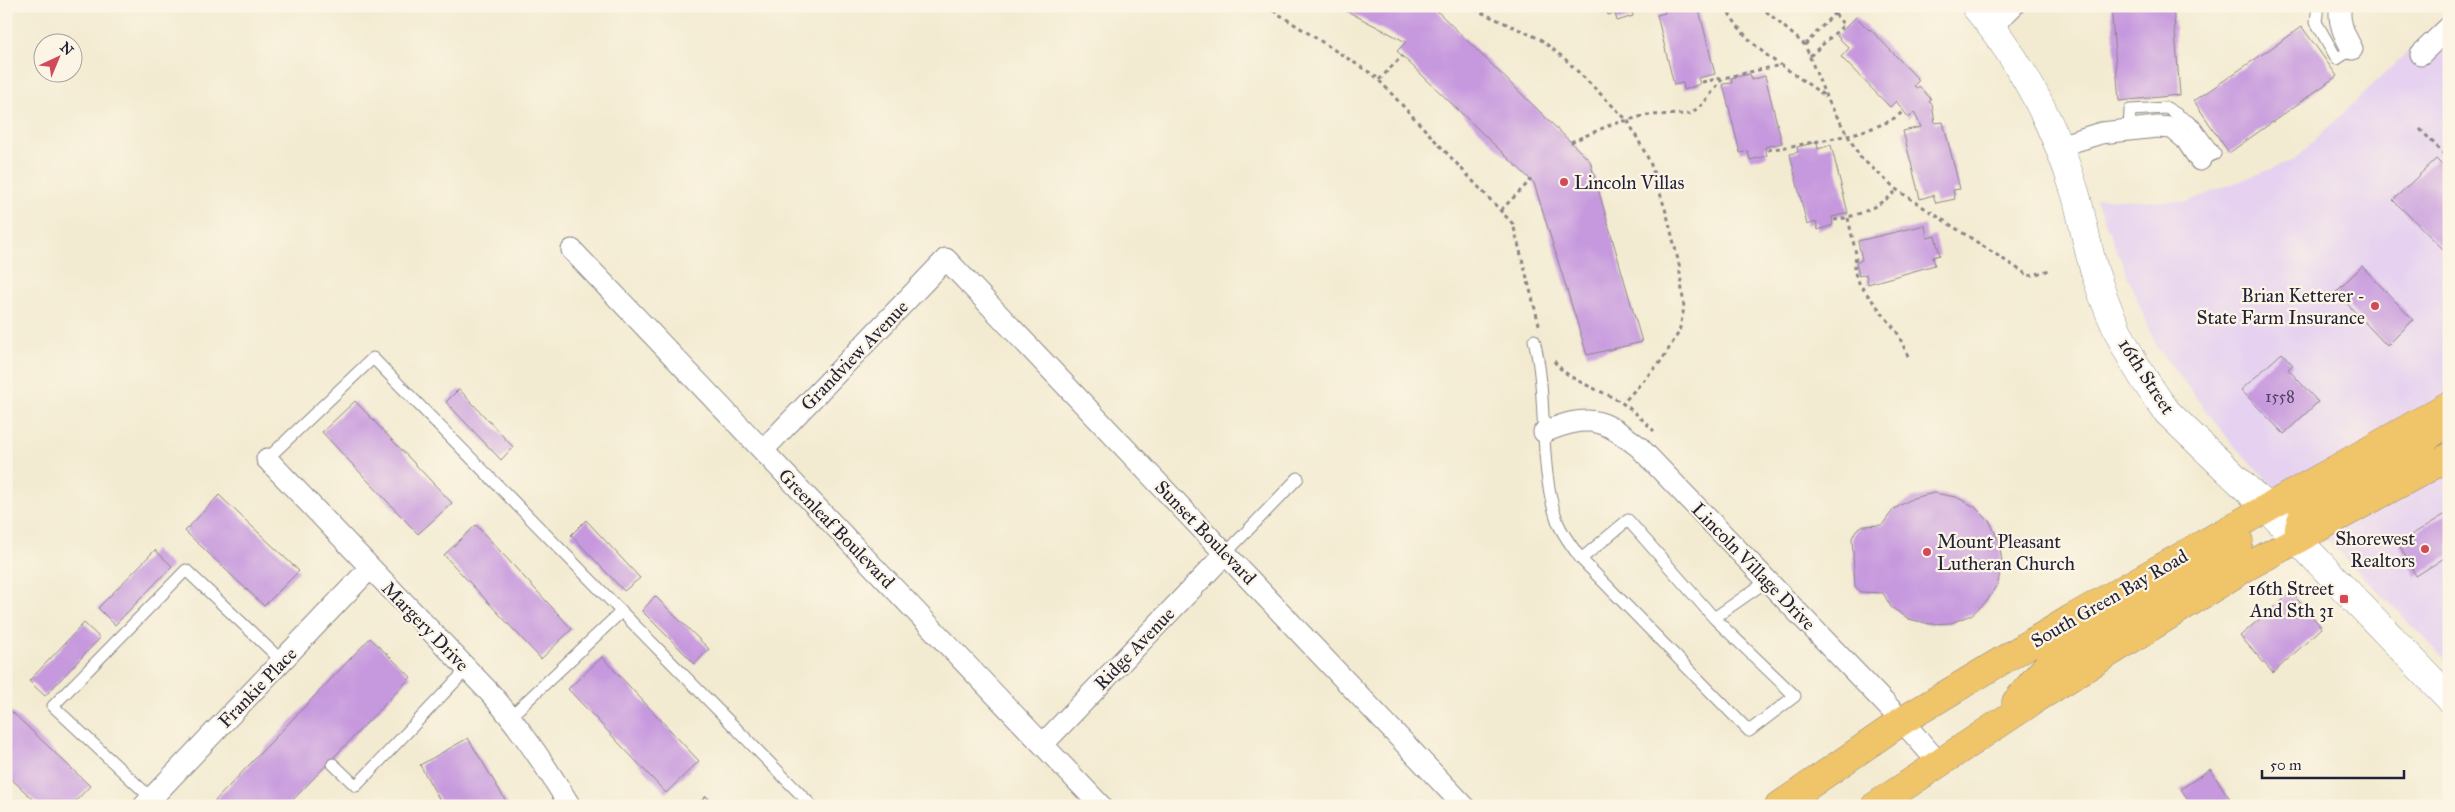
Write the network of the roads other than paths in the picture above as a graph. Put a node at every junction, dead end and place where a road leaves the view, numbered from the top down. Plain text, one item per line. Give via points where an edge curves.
1 (2013, 6) edge
2 (2318, 6) edge
3 (2341, 6) edge
4 (1983, 16) edge
5 (2449, 27) edge
6 (2352, 49) joint
7 (2421, 54) dead end
8 (2059, 146) junction
9 (2200, 160) dead end
10 (572, 250) dead end
11 (946, 259) joint
12 (1538, 338) road end
13 (2449, 405) edge
14 (2449, 421) edge
15 (1544, 432) junction
16 (763, 450) junction
17 (2449, 457) edge
18 (267, 459) joint
19 (1298, 478) dead end
20 (2266, 507) junction
21 (2298, 540) junction
22 (1226, 553) junction
23 (1581, 559) junction
24 (370, 568) junction
25 (1767, 581) junction
26 (622, 611) junction
27 (1714, 618) junction
28 (282, 661) junction
29 (467, 669) junction
30 (2449, 698) edge
31 (511, 716) junction
32 (1902, 721) junction
33 (1999, 724) junction
34 (1043, 744) junction
35 (1939, 763) junction
36 (334, 764) dead end
37 (148, 802) edge
38 (570, 806) edge
39 (812, 806) edge
40 (1101, 806) edge
41 (1464, 806) edge
42 (1779, 806) edge
43 (1875, 806) edge

1 - 4 street
2 - 6 lane via 2316,22 2337,59
3 - 6 street via 2339,13 2343,32
4 - 8 street, 16th Street via 2034,93
5 - 7 street
8 - 9 street via 2101,133 2172,128 2186,139
8 - 20 street, 16th Street via 2075,192 2096,275 2113,322 2135,365 2168,413
10 - 16 street, Greenleaf Boulevard
11 - 16 street, Grandview Avenue
11 - 22 street, Sunset Boulevard
12 - 15 lane
13 - 20 main road, South Green Bay Road
14 - 21 main road via 2411,449 2316,501 2304,512 2298,524
15 - 23 lane via 1552,499 1559,524
15 - 25 street, Lincoln Village Drive via 1572,421 1590,421 1613,427 1639,447
16 - 34 street, Greenleaf Boulevard
17 - 21 main road
18 - 24 street, Margery Drive
18 - 26 lane via 373,358
19 - 22 lane
20 - 21 street, 16th Street
20 - 32 main road, South Green Bay Road via 2074,616
20 - 33 main road via 2237,544 2050,662
21 - 30 street, 16th Street
21 - 33 main road via 2248,566
22 - 34 street, Ridge Avenue
22 - 41 street, Sunset Boulevard
23 - 27 lane via 1628,520
23 - 27 lane via 1748,731 1795,696
24 - 28 street, Frankie Place
24 - 29 street, Margery Drive
25 - 27 lane
25 - 32 street, Lincoln Village Drive
26 - 31 lane
26 - 39 lane
28 - 37 street, Frankie Place
28 - 37 lane via 186,570 53,706
29 - 31 street, Margery Drive
29 - 36 lane via 356,786
31 - 38 street, Margery Drive
32 - 35 street, Lincoln Village Drive
32 - 42 main road, South Green Bay Road
33 - 35 main road
34 - 40 street, Greenleaf Boulevard
35 - 43 main road

